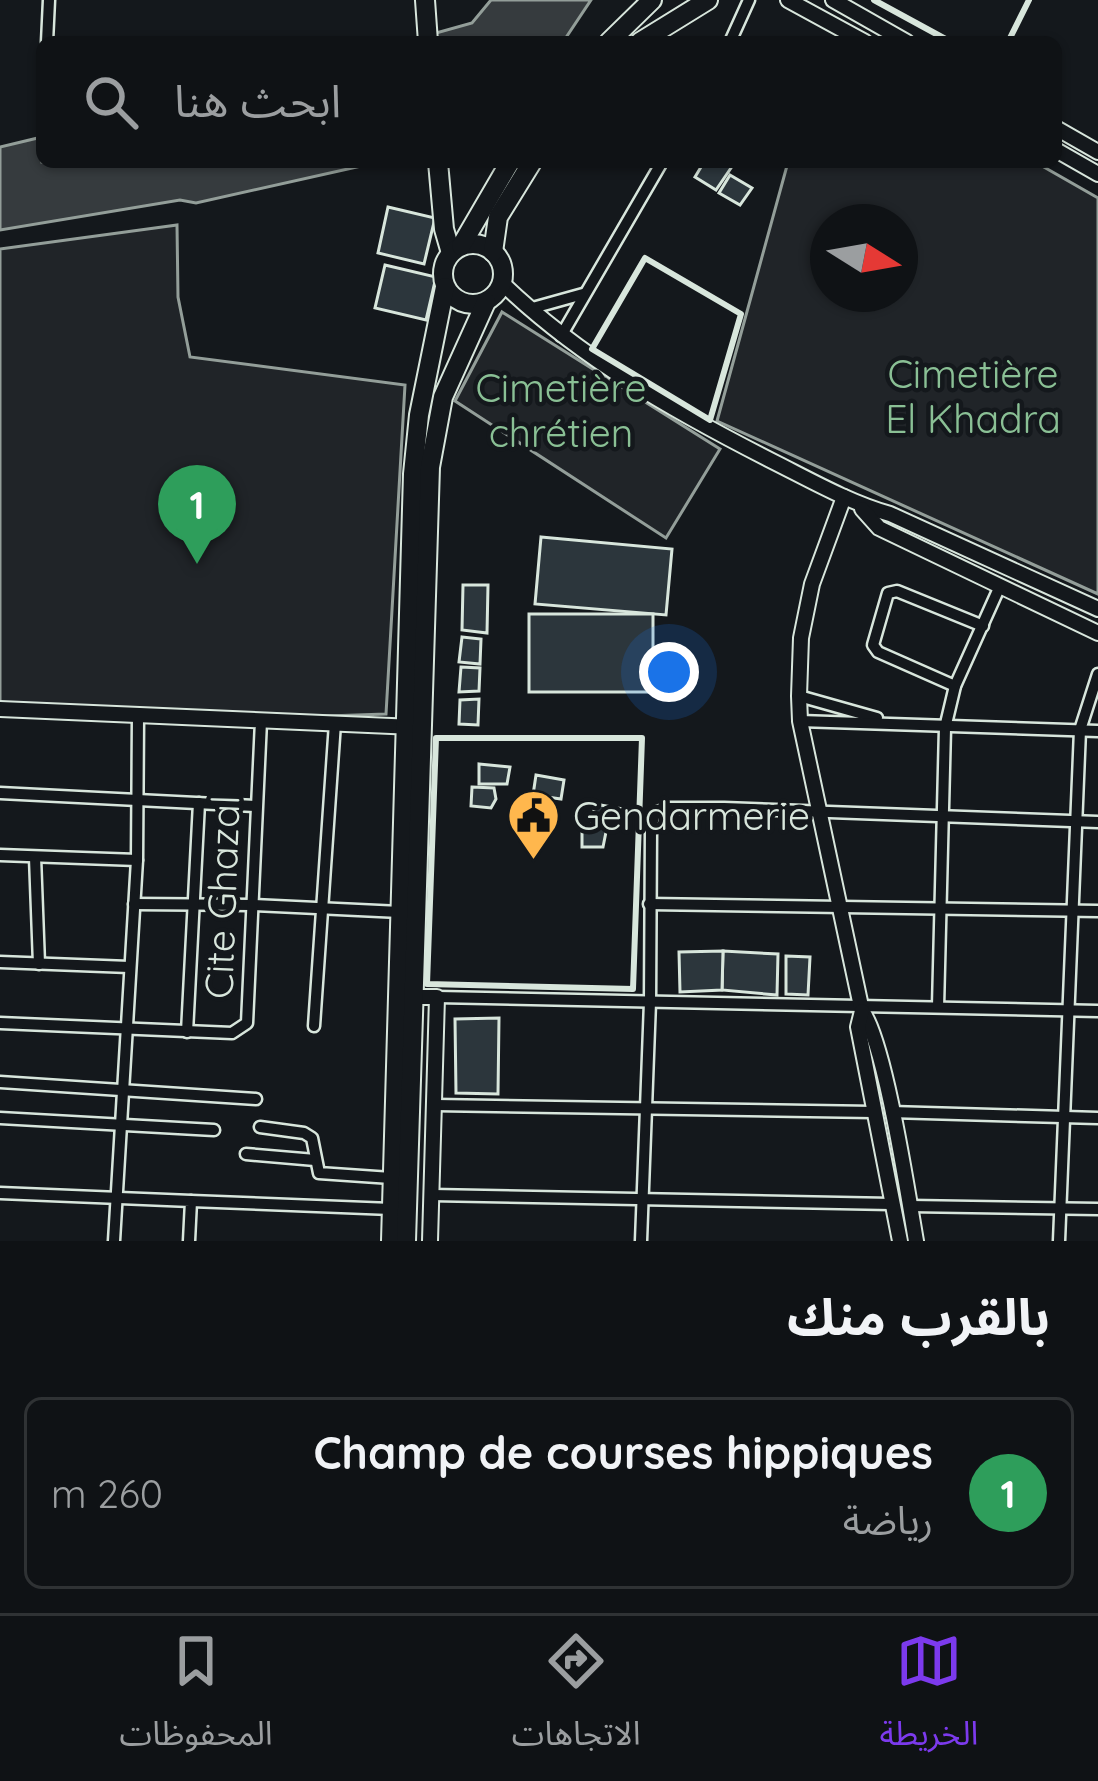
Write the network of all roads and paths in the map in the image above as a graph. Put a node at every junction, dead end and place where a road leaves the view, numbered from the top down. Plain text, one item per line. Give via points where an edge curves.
1 (49, 0) edge
2 (652, 0) edge
3 (708, 0) edge
4 (749, 0) edge
5 (788, 0) edge
6 (833, 0) edge
7 (425, 1) edge
8 (47, 36) edge
9 (428, 36) edge
10 (615, 36) edge
11 (650, 36) edge
12 (733, 36) edge
13 (855, 36) edge
14 (896, 36) edge
15 (1062, 131) edge
16 (1098, 152) edge
17 (1062, 153) edge
18 (438, 168) edge
19 (506, 168) edge
20 (528, 168) edge
21 (658, 168) edge
22 (1098, 174) edge
23 (456, 249) junction
24 (493, 252) junction
25 (502, 283) junction
26 (445, 287) junction
27 (584, 294) junction
28 (486, 302) junction
29 (529, 309) junction
30 (560, 336) junction
31 (851, 501) junction
32 (1000, 586) junction
33 (1098, 609) edge
34 (983, 626) junction
35 (1098, 632) edge
36 (1098, 674) edge
37 (955, 686) junction
38 (799, 696) junction
39 (0, 709) edge
40 (138, 717) junction
41 (261, 721) junction
42 (800, 721) junction
43 (892, 722) junction
44 (335, 723) junction
45 (414, 726) junction
46 (945, 728) junction
47 (1080, 730) junction
48 (1098, 731) edge
49 (0, 793) edge
50 (140, 801) junction
51 (199, 803) junction
52 (255, 806) junction
53 (820, 812) junction
54 (945, 818) junction
55 (1076, 822) junction
56 (1098, 822) edge
57 (0, 855) edge
58 (35, 856) junction
59 (137, 860) junction
60 (134, 904) junction
61 (194, 904) junction
62 (649, 904) junction
63 (252, 905) junction
64 (321, 908) junction
65 (842, 908) junction
66 (940, 908) junction
67 (1072, 910) junction
68 (1098, 911) edge
69 (400, 912) junction
70 (0, 962) edge
71 (39, 964) junction
72 (129, 967) junction
73 (413, 998) junction
74 (437, 998) junction
75 (650, 1002) junction
76 (938, 1006) junction
77 (861, 1007) junction
78 (1068, 1010) junction
79 (1098, 1011) edge
80 (0, 1023) edge
81 (314, 1026) dead end
82 (125, 1030) junction
83 (187, 1032) junction
84 (0, 1082) edge
85 (123, 1088) junction
86 (256, 1100) dead end
87 (436, 1105) junction
88 (646, 1105) junction
89 (873, 1112) junction
90 (891, 1112) junction
91 (1065, 1116) junction
92 (0, 1118) edge
93 (1098, 1118) edge
94 (120, 1124) junction
95 (260, 1127) dead end
96 (214, 1130) dead end
97 (246, 1154) dead end
98 (315, 1160) junction
99 (392, 1178) junction
100 (0, 1193) edge
101 (432, 1195) junction
102 (643, 1197) junction
103 (116, 1198) junction
104 (191, 1201) junction
105 (891, 1204) junction
106 (910, 1206) junction
107 (1060, 1208) junction
108 (391, 1209) junction
109 (1098, 1210) edge
110 (114, 1241) edge
111 (189, 1241) edge
112 (391, 1241) edge
113 (406, 1241) edge
114 (430, 1241) edge
115 (641, 1241) edge
116 (900, 1241) edge
117 (916, 1241) edge
118 (1059, 1241) edge

1 - 8 street
2 - 10 main road
3 - 11 main road
4 - 12 street
5 - 13 street
6 - 14 street
7 - 9 main road
15 - 16 street
17 - 22 street
18 - 23 main road
19 - 23 main road
20 - 24 main road via 499,217
21 - 27 street
23 - 24 main road via 478,244
23 - 26 main road via 442,269
24 - 25 main road
25 - 28 main road
25 - 29 street
26 - 28 main road via 458,301
26 - 45 main road via 413,474
27 - 29 street
27 - 30 street
28 - 45 main road via 452,370 430,467
29 - 30 street
30 - 31 street via 646,394
31 - 32 street via 879,528
31 - 33 street
31 - 38 street via 812,584
32 - 34 street
32 - 35 street
34 - 37 street
34 - 37 street via 888,593 873,645 878,652
36 - 47 street
37 - 46 street
38 - 42 street
38 - 43 street
39 - 40 street
40 - 41 street
40 - 50 street
41 - 44 street
41 - 52 street, Cite Ghazal
42 - 43 street
42 - 53 street
43 - 46 street
44 - 45 street
44 - 64 street
45 - 69 main road
45 - 73 main road
46 - 47 street
46 - 54 street
47 - 48 street
47 - 55 street
49 - 50 street
50 - 51 street
50 - 59 street
51 - 52 street
51 - 61 street
52 - 63 street, Cite Ghazal
53 - 54 street
53 - 62 street via 661,809 651,829
53 - 65 street
54 - 55 street
54 - 66 street
55 - 56 street
55 - 67 street
57 - 58 street
58 - 59 street
58 - 71 street
59 - 60 street
60 - 61 street
60 - 72 street
61 - 63 street
61 - 83 street
62 - 65 street
62 - 75 street
63 - 64 street
63 - 83 street, Cite Ghazal via 247,1023 232,1034
64 - 69 street
64 - 81 street
65 - 66 street
65 - 77 street
66 - 67 street
66 - 76 street
67 - 68 street
67 - 78 street
69 - 99 main road
70 - 71 street
71 - 72 street
72 - 82 street
73 - 74 street
73 - 113 main road
74 - 75 street
74 - 87 street
75 - 77 street
75 - 88 street
76 - 77 street
76 - 78 street
77 - 89 street via 857,1027
77 - 90 street
78 - 79 street
78 - 91 street
80 - 82 street, Cite Ghazal
82 - 83 street, Cite Ghazal
82 - 85 street
84 - 85 street
85 - 86 street
85 - 94 street
87 - 88 street
87 - 101 street
88 - 89 street
88 - 102 street
89 - 105 street
90 - 91 street
90 - 106 street
91 - 93 street
91 - 107 street
92 - 94 street
94 - 96 street
94 - 103 street
95 - 98 street via 304,1132
97 - 98 street
98 - 99 street via 319,1173
99 - 108 main road
100 - 103 street
101 - 102 street
101 - 114 street
102 - 105 street
102 - 115 street
103 - 104 street
103 - 110 street
104 - 108 street
104 - 111 street
105 - 116 street
106 - 107 street
106 - 117 street
107 - 109 street
107 - 118 street
108 - 112 main road

